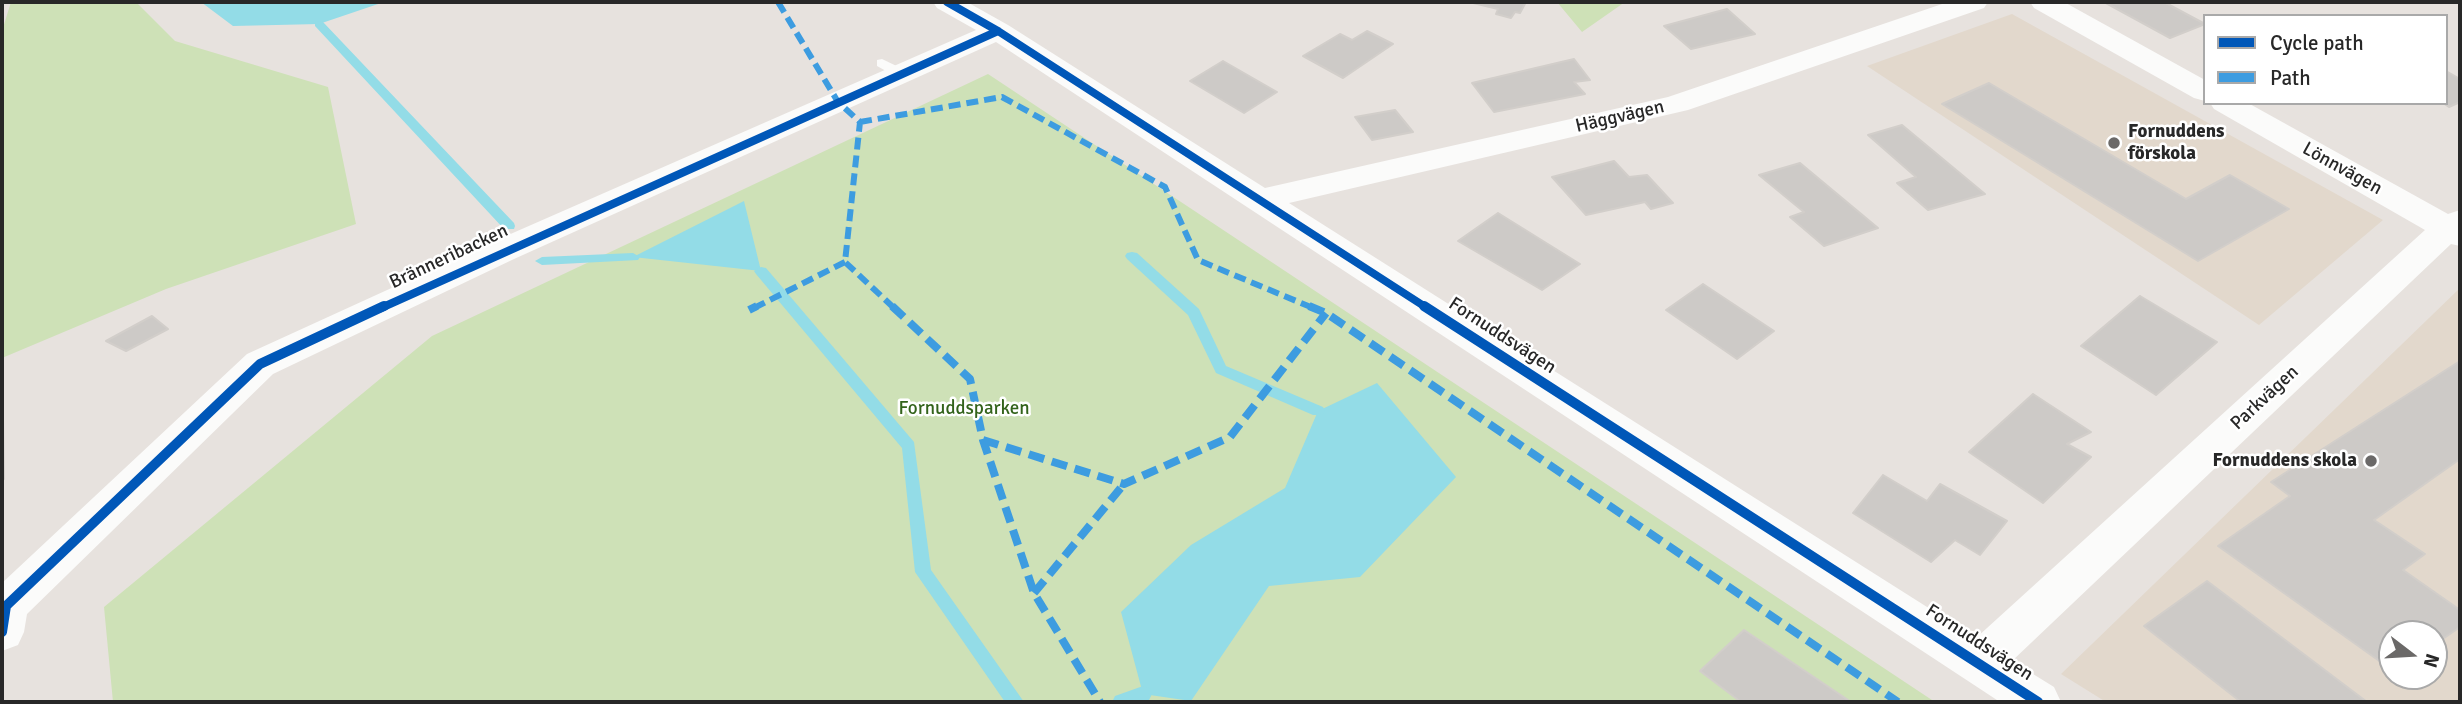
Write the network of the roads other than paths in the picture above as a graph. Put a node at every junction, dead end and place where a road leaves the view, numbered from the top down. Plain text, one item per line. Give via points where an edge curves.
1 (947, 2) edge
2 (1974, 2) edge
3 (2044, 2) edge
4 (998, 32) junction
5 (2203, 91) edge
6 (2229, 105) edge
7 (1257, 200) junction
8 (2456, 228) edge
9 (2, 632) edge
10 (1979, 663) junction
11 (2038, 702) edge

1 - 4 street, Fornuddsvägen
2 - 7 street, Häggvägen via 1677,104
3 - 5 street
4 - 7 street, Fornuddsvägen
4 - 9 street, Bränneribacken via 892,69 260,363 6,606
6 - 8 street, Lönnvägen
7 - 10 street, Fornuddsvägen
8 - 10 street, Parkvägen
10 - 11 street, Fornuddsvägen

